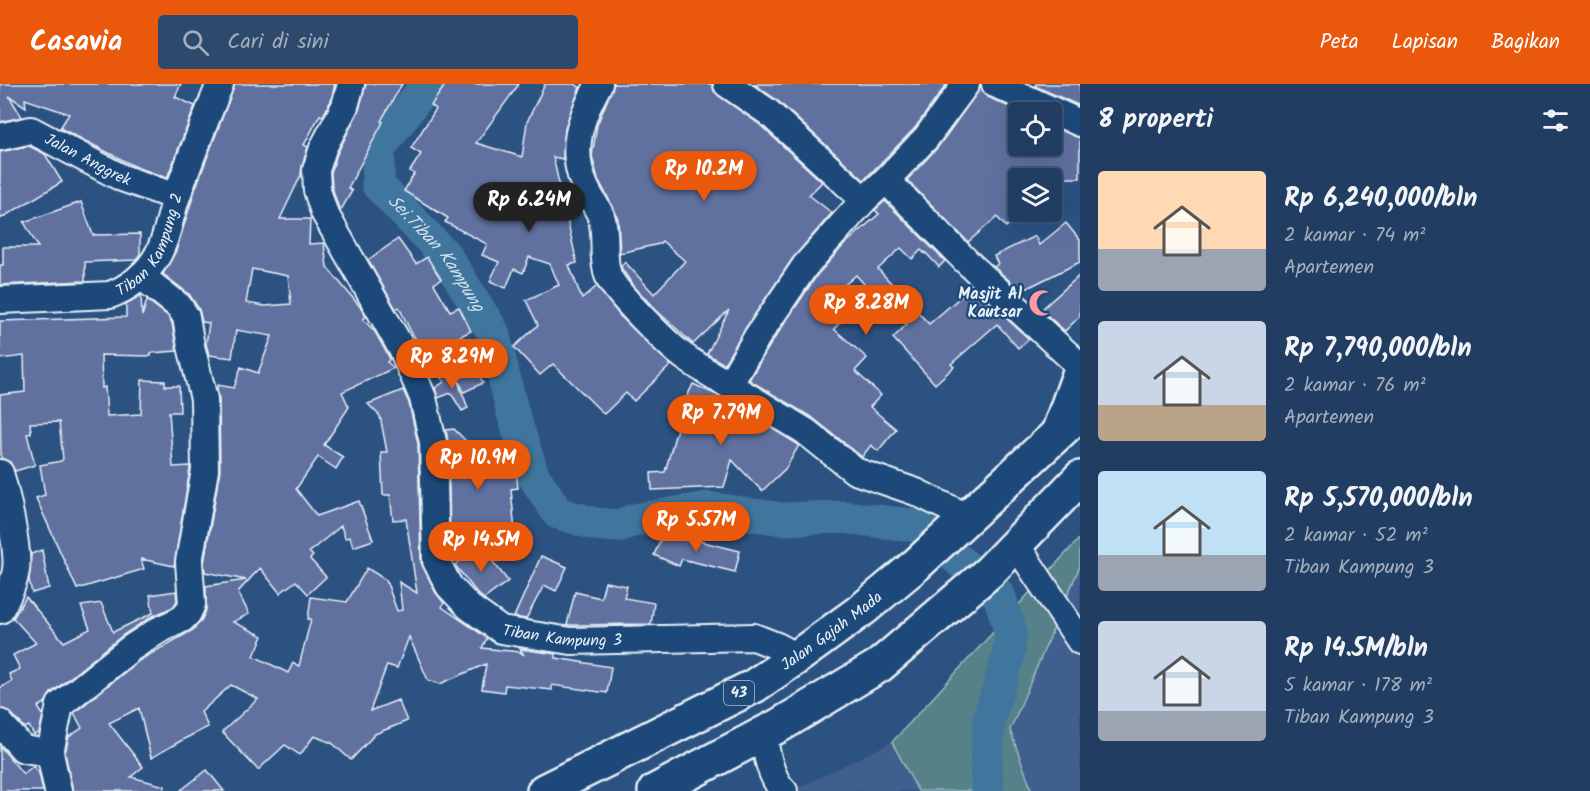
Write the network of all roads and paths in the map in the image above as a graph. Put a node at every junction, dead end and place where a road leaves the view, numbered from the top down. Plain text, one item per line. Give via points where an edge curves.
1 (220, 84) edge
2 (351, 84) edge
3 (599, 84) edge
4 (727, 84) edge
5 (966, 84) edge
6 (996, 84) edge
7 (1024, 89) edge
8 (1080, 123) edge
9 (0, 137) edge
10 (886, 180) junction
11 (176, 197) junction
12 (864, 200) junction
13 (141, 276) junction
14 (0, 300) edge
15 (1080, 366) edge
16 (1080, 372) edge
17 (729, 385) junction
18 (1069, 424) edge
19 (0, 472) edge
20 (1080, 478) edge
21 (958, 525) junction
22 (1015, 543) junction
23 (0, 610) edge
24 (1080, 641) edge
25 (797, 657) junction
26 (0, 723) edge
27 (764, 733) junction
28 (50, 753) junction
29 (58, 791) edge
30 (544, 791) edge
31 (655, 791) edge
32 (784, 791) edge

1 - 11 street, Tiban Kampung 2
2 - 25 street, Tiban Kampung 3 via 345,106 323,148 316,170 317,190 324,212 403,351 423,398 433,442 436,561 449,586 469,607 501,630 571,641 754,637
3 - 17 street via 577,134 577,160 602,218 608,277 684,357
4 - 12 street via 768,112
5 - 10 street via 926,138
6 - 7 street
7 - 8 street
9 - 11 street, Jalan Anggrek via 31,130 122,178
10 - 12 street
10 - 15 street via 966,261
11 - 13 street, Tiban Kampung 2 via 163,246
12 - 17 street via 805,266
13 - 14 street, Tiban Kampung 2 via 110,295
13 - 28 street via 179,306 186,317 204,399 205,470 189,562 192,604 182,619 131,648 60,705
16 - 18 highway
17 - 21 street via 806,431 855,471 916,492
18 - 21 highway, Jalan Gajah Mada / 43
19 - 23 street via 16,570
20 - 22 highway
21 - 25 highway, Jalan Gajah Mada / 43 via 863,609
22 - 24 street
22 - 27 highway via 989,572 880,665
25 - 30 highway, Jalan Gajah Mada / 43 via 753,686
26 - 28 street via 23,749
27 - 31 highway
27 - 32 street via 767,754
28 - 29 street

